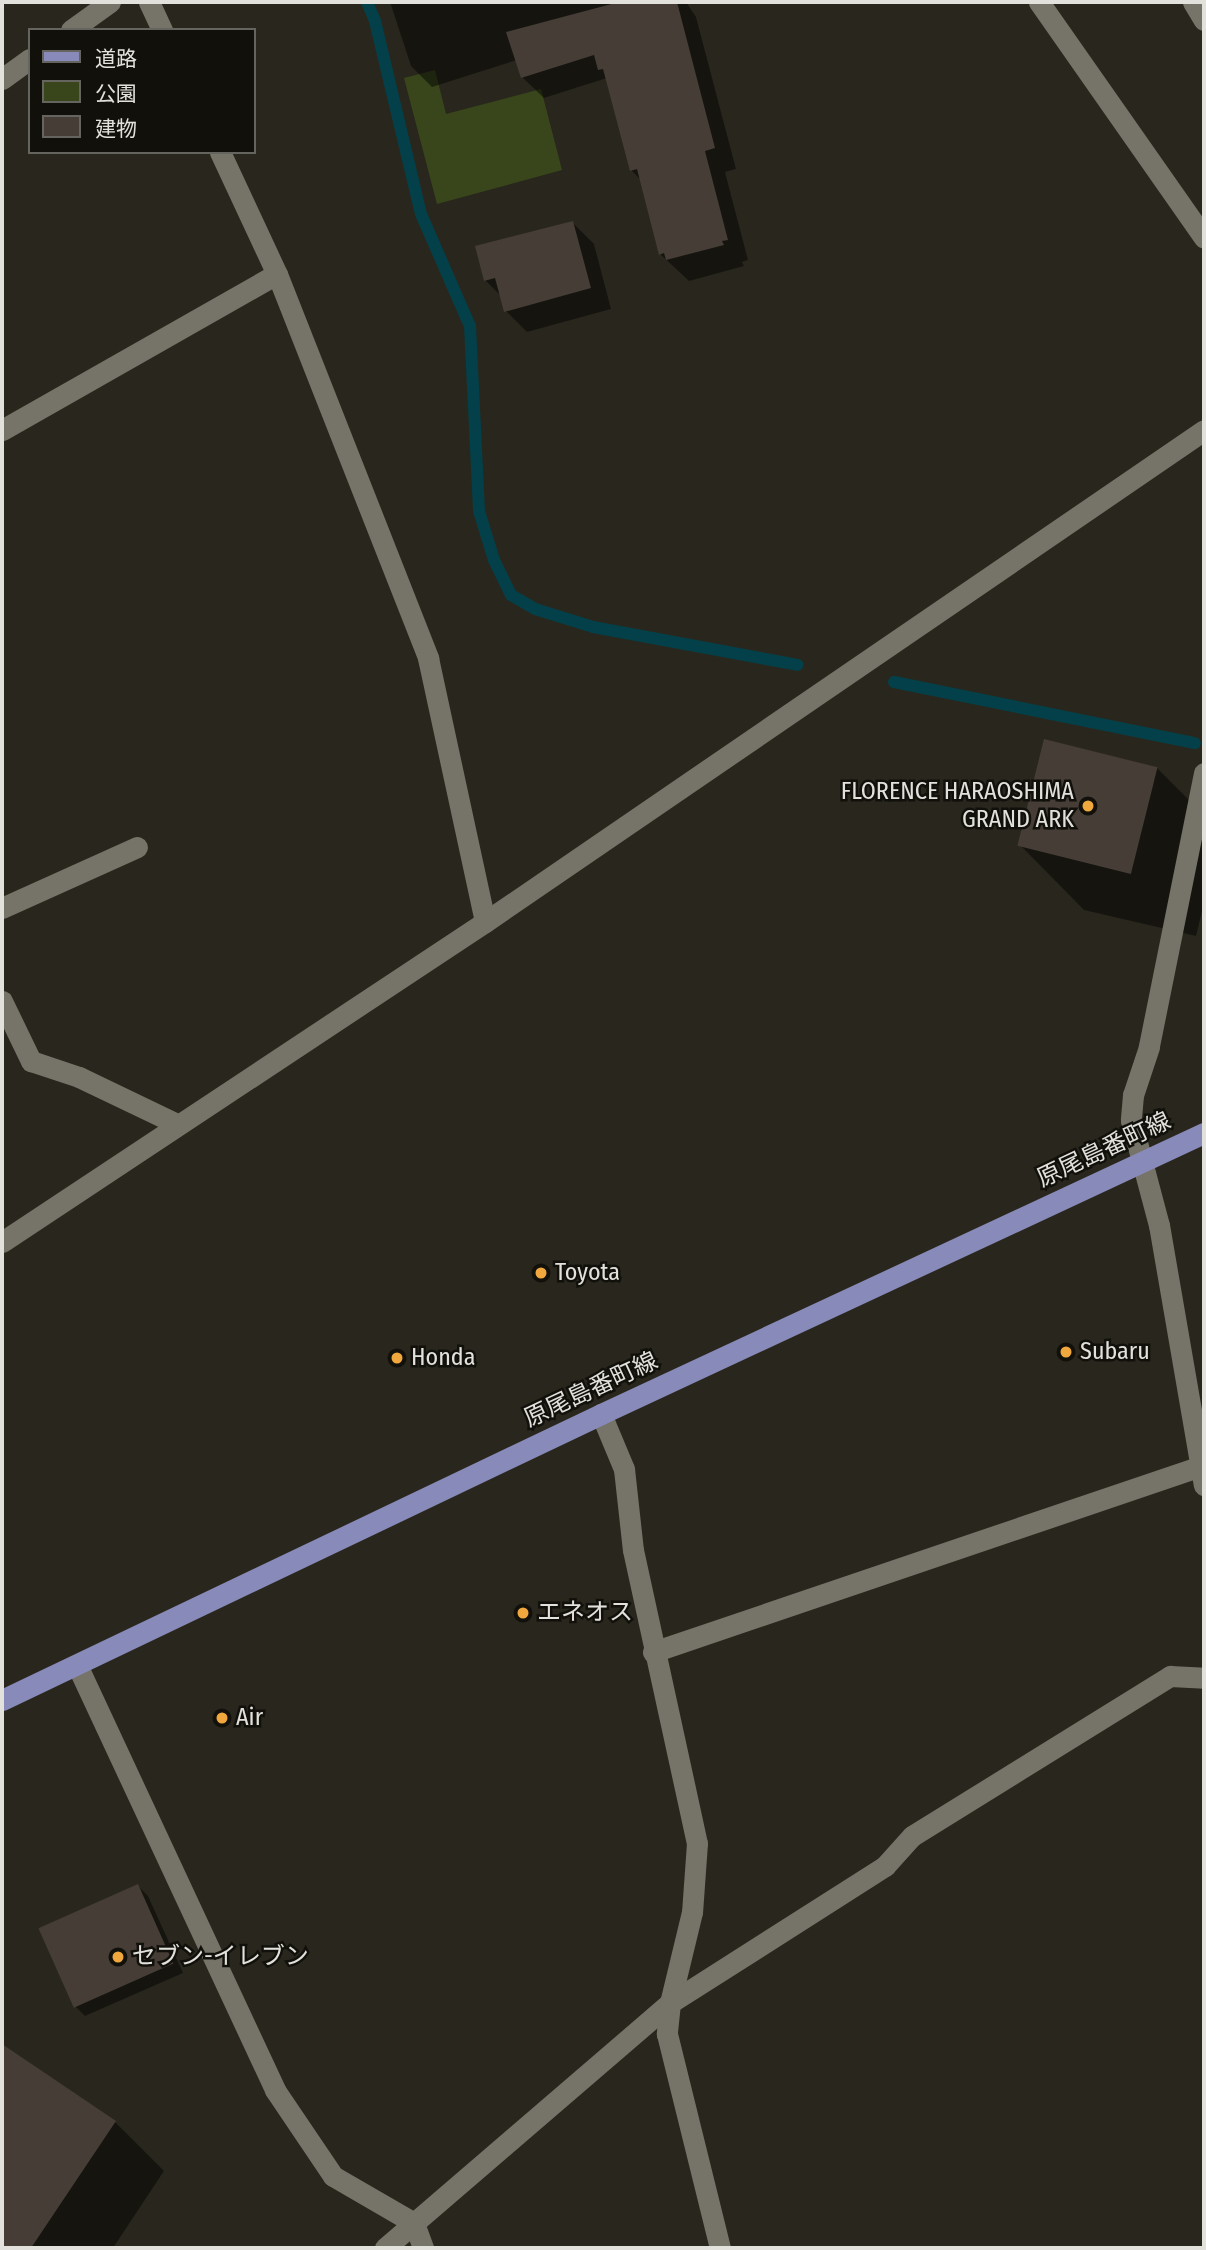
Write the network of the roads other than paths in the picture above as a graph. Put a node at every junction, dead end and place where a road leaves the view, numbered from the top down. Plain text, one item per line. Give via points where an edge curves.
1 (110, 2) edge
2 (149, 2) edge
3 (1040, 2) edge
4 (1193, 2) edge
5 (1204, 20) edge
6 (74, 28) edge
7 (161, 28) edge
8 (28, 60) edge
9 (2, 79) edge
10 (221, 154) edge
11 (1204, 238) edge
12 (277, 274) junction
13 (2, 430) edge
14 (1204, 430) edge
15 (1204, 773) edge
16 (137, 847) dead end
17 (2, 908) edge
18 (485, 922) junction
19 (2, 1001) edge
20 (177, 1124) junction
21 (1204, 1133) edge
22 (1141, 1163) junction
23 (2, 1242) edge
24 (601, 1413) junction
25 (1203, 1475) edge
26 (653, 1652) junction
27 (77, 1665) junction
28 (1204, 1678) edge
29 (2, 1700) edge
30 (670, 2003) junction
31 (414, 2223) junction
32 (385, 2248) edge
33 (423, 2248) edge
34 (720, 2248) edge

1 - 6 street
2 - 7 street
3 - 11 street
4 - 5 street
8 - 9 street
10 - 12 street
12 - 13 street
12 - 18 street via 428,658
14 - 18 street
15 - 22 street via 1149,1047 1133,1095 1131,1120
16 - 17 street
18 - 20 street
19 - 20 street via 31,1062 79,1077
20 - 23 street
21 - 22 main road, 原尾島番町線
22 - 24 main road, 原尾島番町線
22 - 25 street via 1159,1225
24 - 26 street via 624,1469 633,1550
24 - 27 main road, 原尾島番町線
25 - 26 street
26 - 30 street via 697,1843 692,1912
27 - 29 main road, 原尾島番町線
27 - 31 street via 275,2090 333,2176
28 - 30 street via 1170,1676 912,1836 885,1866
30 - 31 street
30 - 34 street via 667,2034
31 - 32 street
31 - 33 street

